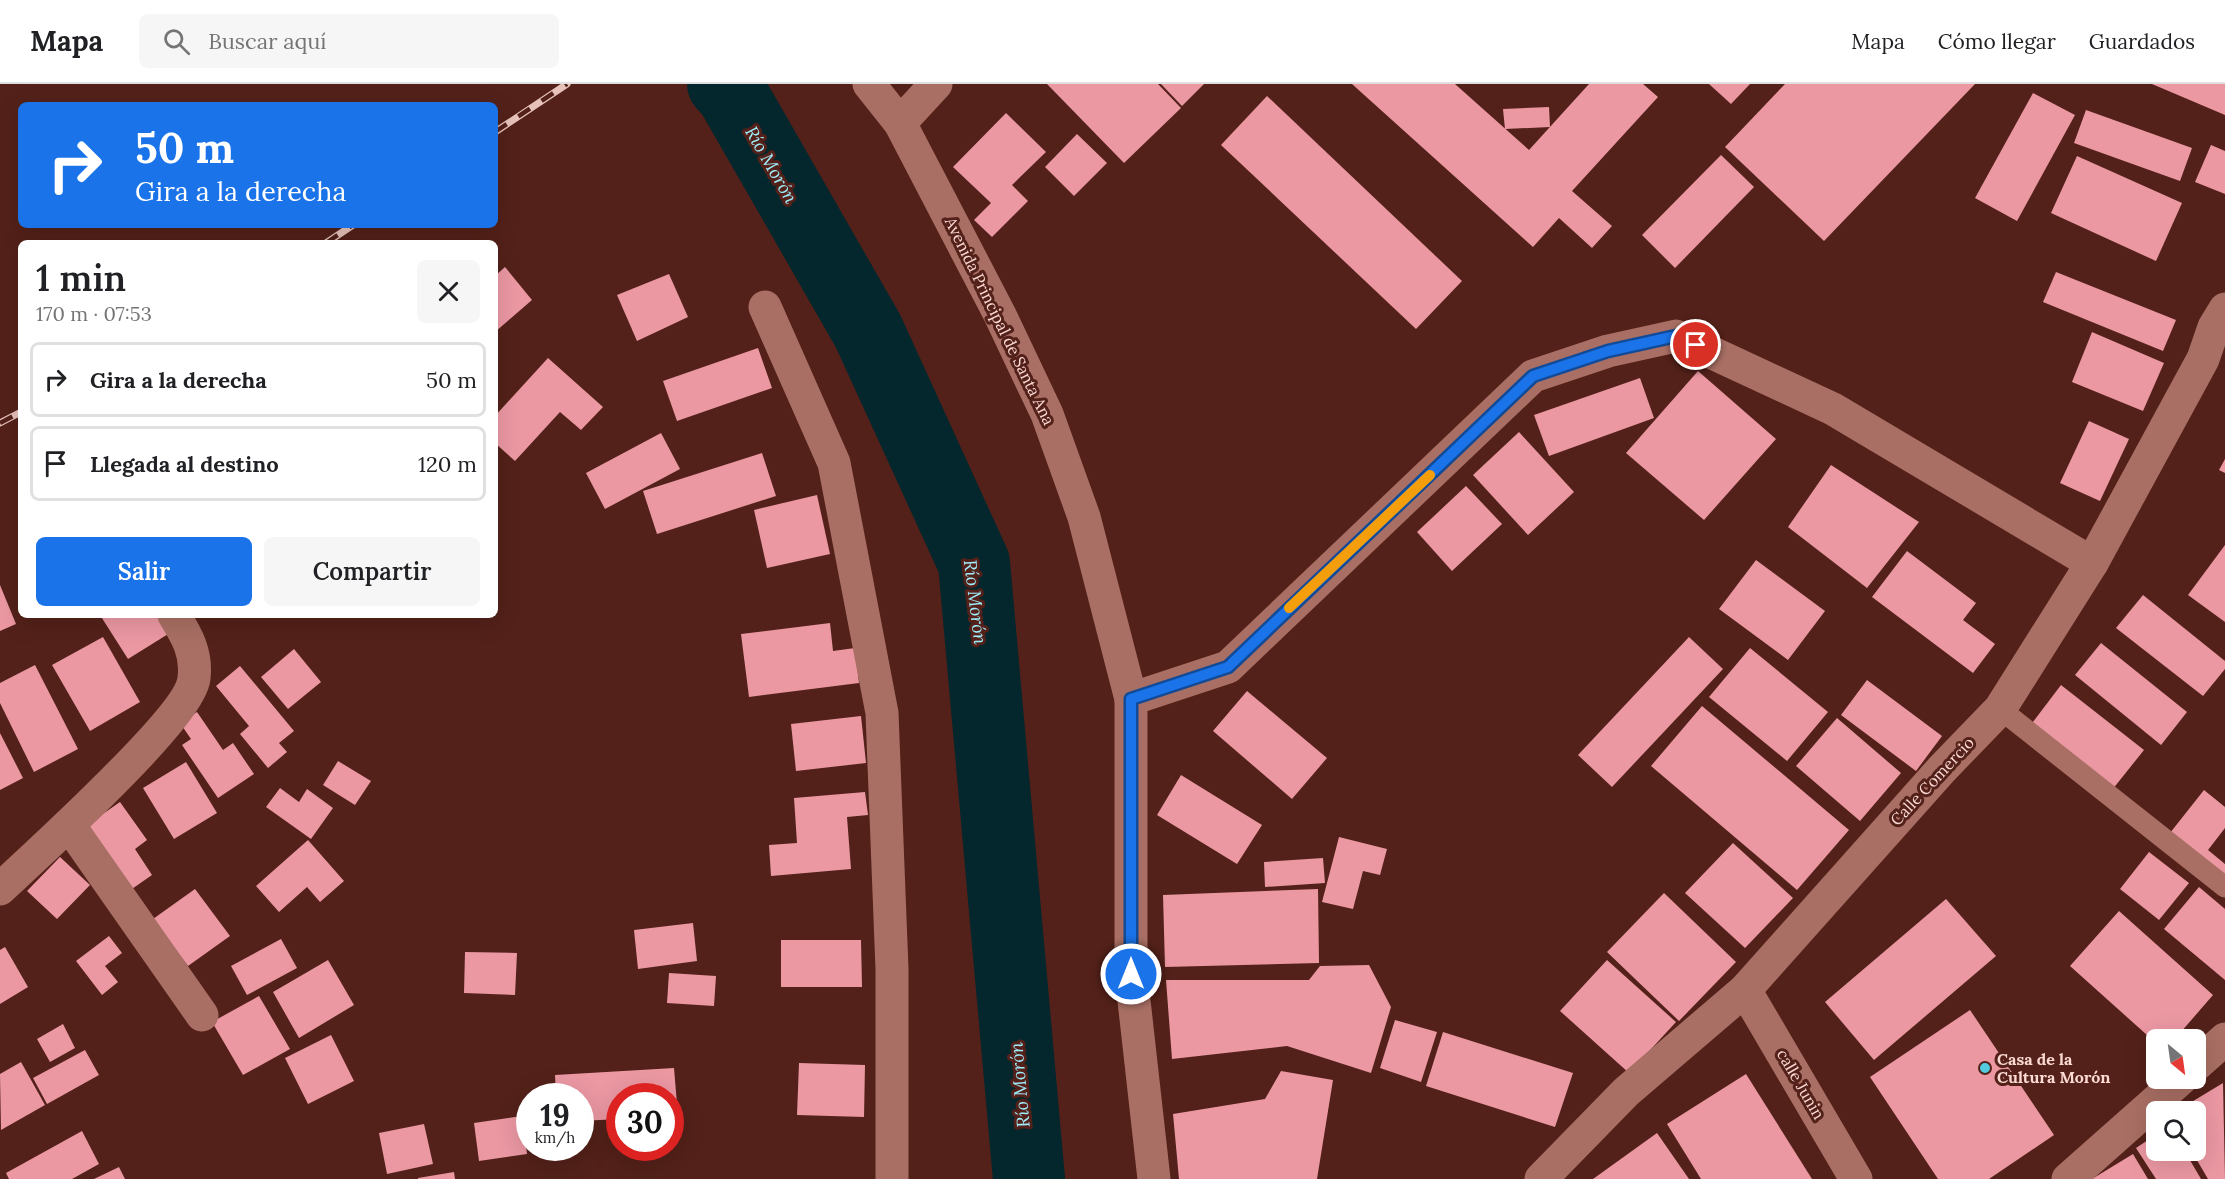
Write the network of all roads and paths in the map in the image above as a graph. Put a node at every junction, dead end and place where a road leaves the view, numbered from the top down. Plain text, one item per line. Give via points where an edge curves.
1 (869, 84) edge
2 (936, 84) edge
3 (900, 123) junction
4 (765, 307) dead end
5 (2221, 323) edge
6 (2092, 563) junction
7 (176, 618) edge
8 (1131, 699) junction
9 (2000, 709) junction
10 (69, 825) junction
11 (2225, 887) edge
12 (0, 889) edge
13 (1745, 990) junction
14 (202, 1015) dead end
15 (2225, 1039) edge
16 (2206, 1056) edge
17 (2169, 1089) edge
18 (892, 1179) edge
19 (1154, 1179) edge
20 (1541, 1179) edge
21 (1856, 1179) edge
22 (2068, 1179) edge

1 - 3 street, Avenida Principal de Santa Ana
2 - 3 street
3 - 8 street, Avenida Principal de Santa Ana via 1047,414 1084,517
4 - 18 street via 834,463 882,713 892,969
5 - 6 street, Calle Comercio
6 - 8 street via 1833,409 1676,336 1608,351 1533,376 1228,667
6 - 9 street, Calle Comercio
7 - 10 street via 192,644 194,680 178,712
8 - 19 street, Avenida Principal de Santa Ana via 1131,974
9 - 11 lane
9 - 13 street, Calle Comercio
10 - 12 street
10 - 14 street
13 - 20 street, Calle Comercio via 1626,1092
13 - 21 street, calle Junin
15 - 16 street
17 - 22 street

